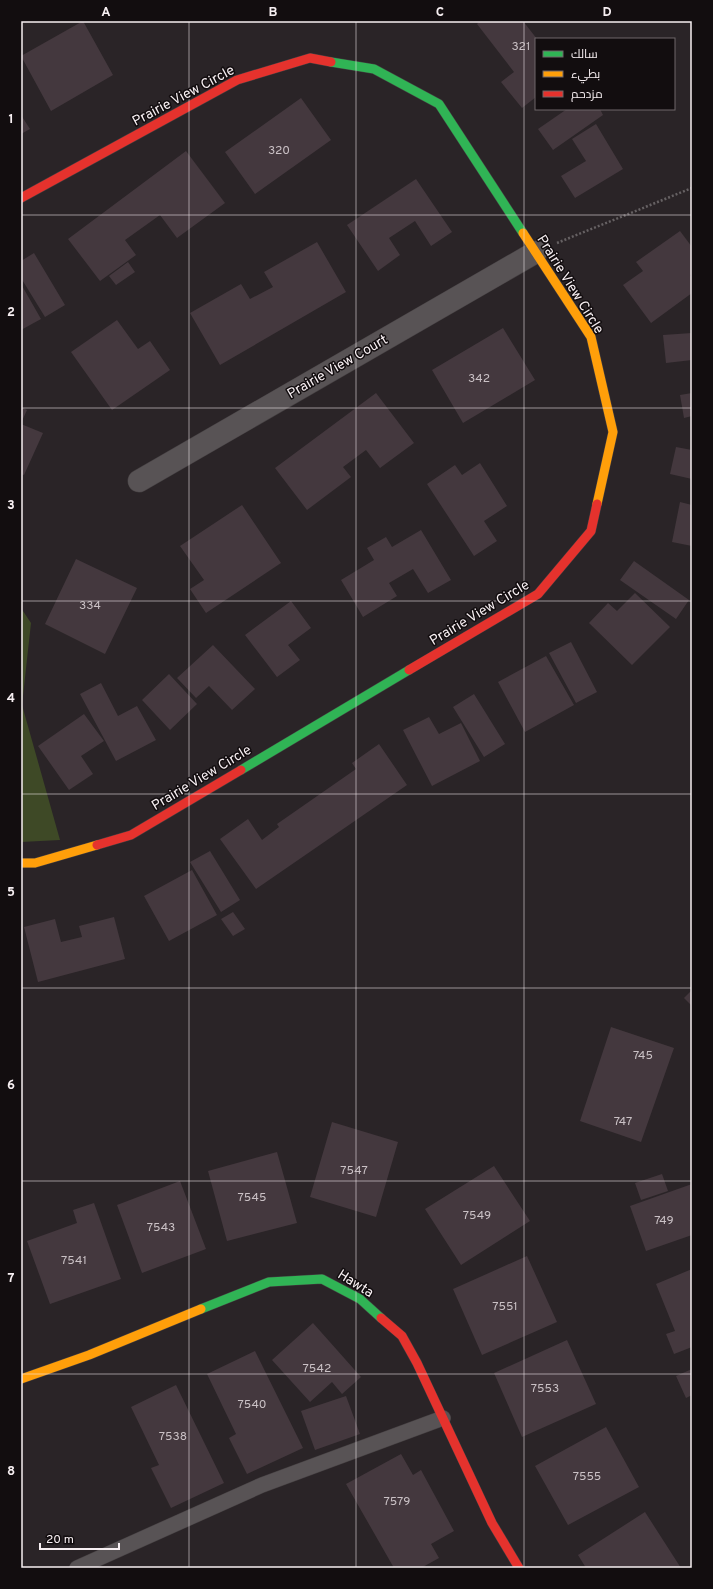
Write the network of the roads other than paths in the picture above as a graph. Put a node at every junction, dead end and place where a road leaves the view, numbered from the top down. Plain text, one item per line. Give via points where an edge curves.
1 (21, 198) edge
2 (536, 252) junction
3 (139, 481) dead end
4 (21, 864) edge
5 (21, 1379) edge
6 (443, 1418) junction
7 (77, 1568) edge
8 (519, 1568) edge

1 - 2 street, Prairie View Circle via 238,80 310,58 374,69 439,104
2 - 3 street, Prairie View Court
2 - 4 street, Prairie View Circle via 591,337 613,432 591,531 538,594 131,834 35,863
5 - 6 street, Hawta via 89,1355 269,1282 322,1279 360,1299 402,1336 418,1363
6 - 7 lane via 262,1485
6 - 8 street, Hawta via 492,1523

